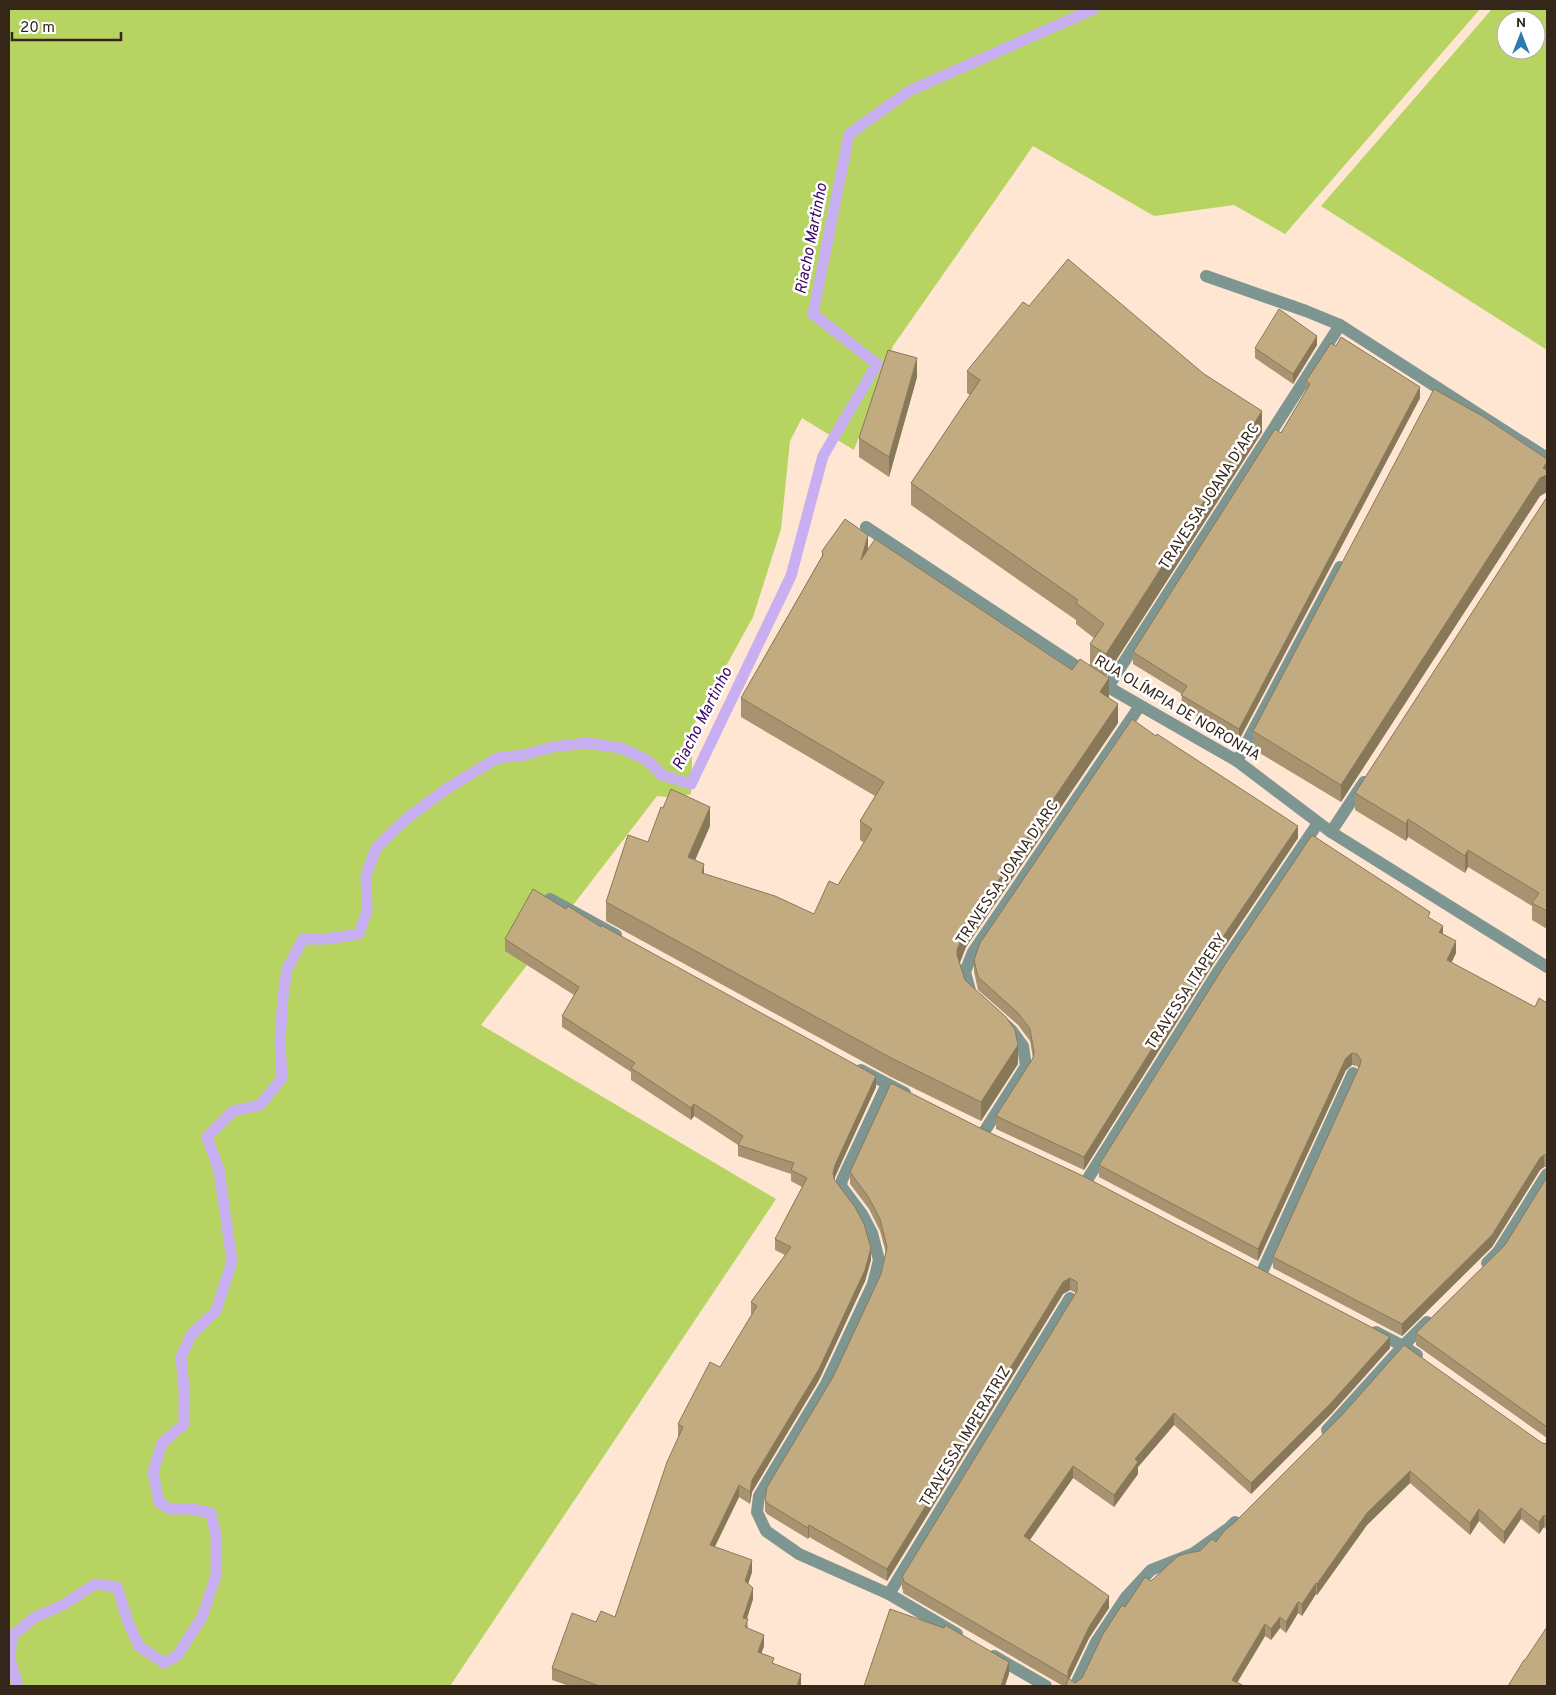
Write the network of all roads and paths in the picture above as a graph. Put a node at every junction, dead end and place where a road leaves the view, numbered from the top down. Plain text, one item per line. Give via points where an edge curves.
1 (1206, 276) dead end
2 (1340, 325) junction
3 (1547, 458) edge
4 (866, 527) dead end
5 (1344, 560) edge
6 (1108, 687) junction
7 (1139, 706) junction
8 (1237, 761) junction
9 (1369, 774) edge
10 (1318, 823) junction
11 (1331, 832) junction
12 (550, 899) edge
13 (628, 941) edge
14 (1547, 967) edge
15 (985, 1006) edge
16 (998, 1018) edge
17 (852, 1065) edge
18 (1353, 1073) dead end
19 (887, 1084) junction
20 (913, 1097) edge
21 (984, 1132) edge
22 (1547, 1174) edge
23 (1087, 1180) edge
24 (1262, 1272) edge
25 (1478, 1272) edge
26 (1070, 1298) edge
27 (1438, 1311) edge
28 (1368, 1327) edge
29 (1403, 1346) junction
30 (1427, 1363) edge
31 (1317, 1440) edge
32 (1242, 1515) edge
33 (889, 1594) junction
34 (1046, 1686) edge
35 (1075, 1686) edge

1 - 2 street
2 - 3 street via 1434,390
2 - 6 street, TRAVESSA JOANA D'ARC
4 - 6 street, RUA OLÍMPIA DE NORONHA
5 - 8 street
6 - 7 street, RUA OLÍMPIA DE NORONHA
7 - 8 street, RUA OLÍMPIA DE NORONHA
7 - 15 street, TRAVESSA JOANA D'ARC via 974,952 965,972 971,994
8 - 10 street, RUA OLÍMPIA DE NORONHA
9 - 11 street
10 - 11 street, RUA OLÍMPIA DE NORONHA
10 - 23 street, TRAVESSA ITAPERY via 1219,970
11 - 14 street, RUA OLÍMPIA DE NORONHA
12 - 13 street
16 - 21 street via 1023,1046 1026,1066
17 - 19 street
18 - 24 street
19 - 20 street
19 - 33 street via 841,1186 872,1233 879,1260 873,1284 826,1384 759,1496 757,1512 766,1531 799,1554
22 - 25 street via 1498,1252
26 - 33 street, TRAVESSA IMPERATRIZ
27 - 29 street
28 - 29 street
29 - 30 street
29 - 31 street
32 - 35 street via 1194,1553 1151,1570 1126,1597 1096,1642
33 - 34 street

